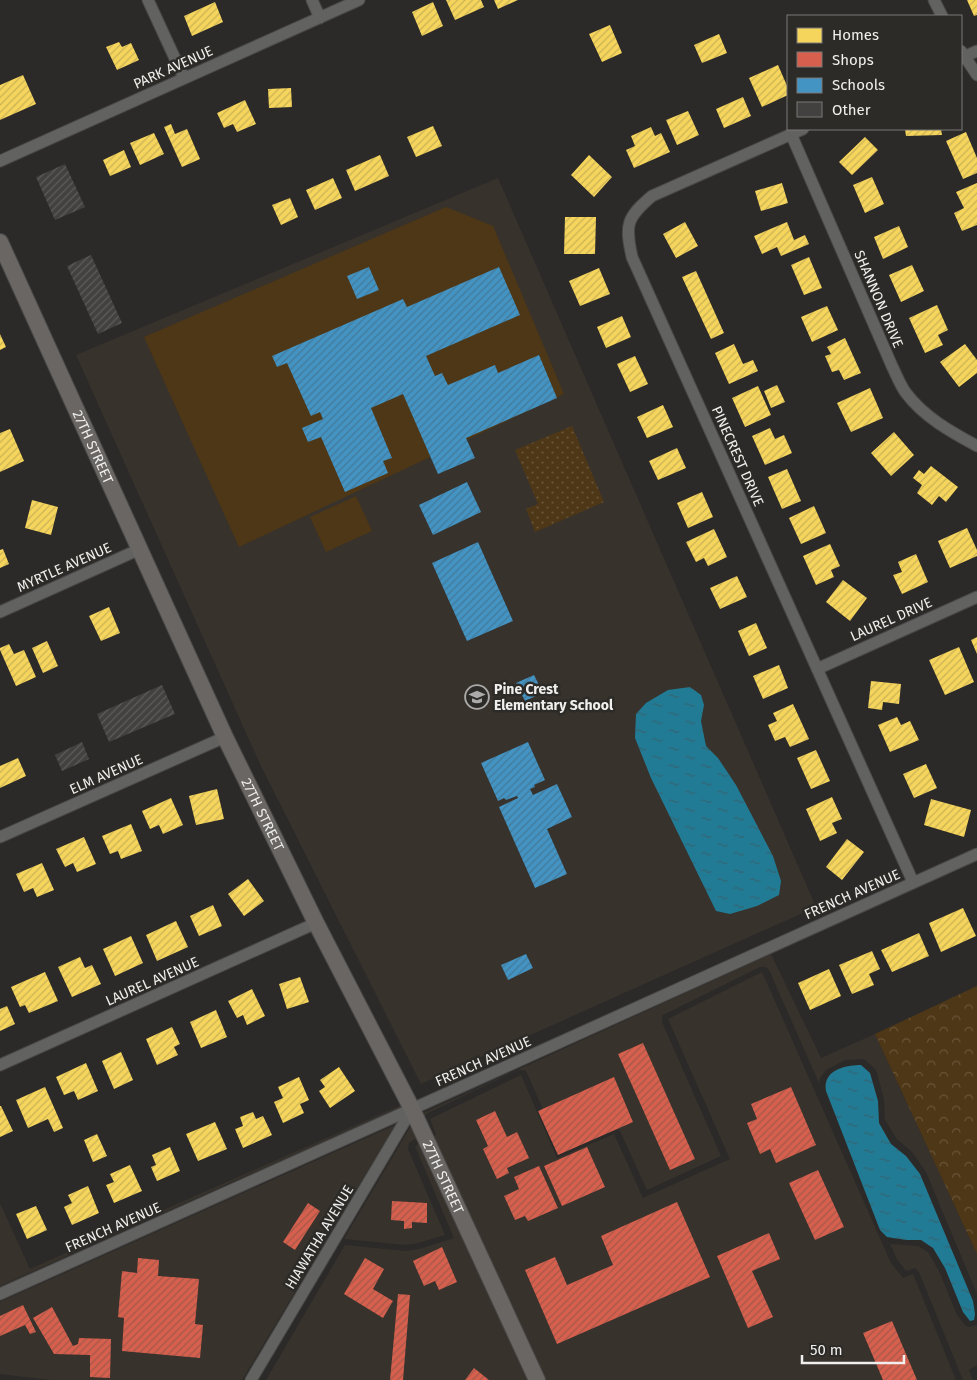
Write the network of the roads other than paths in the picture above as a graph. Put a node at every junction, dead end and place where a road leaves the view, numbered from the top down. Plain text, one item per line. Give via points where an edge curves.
1 (148, 0) edge
2 (312, 0) edge
3 (358, 0) edge
4 (934, 0) edge
5 (942, 15) edge
6 (320, 18) junction
7 (977, 51) edge
8 (962, 55) edge
9 (977, 75) edge
10 (184, 78) junction
11 (801, 130) edge
12 (791, 134) junction
13 (0, 161) edge
14 (0, 242) edge
15 (977, 446) edge
16 (140, 549) junction
17 (977, 597) edge
18 (0, 612) edge
19 (817, 669) junction
20 (225, 737) junction
21 (0, 838) edge
22 (977, 854) edge
23 (913, 882) junction
24 (316, 923) junction
25 (0, 1066) edge
26 (412, 1109) junction
27 (0, 1294) edge
28 (251, 1380) edge
29 (537, 1380) edge

1 - 10 street
2 - 6 street
3 - 6 street, PARK AVENUE
4 - 5 street
6 - 10 street, PARK AVENUE
7 - 8 street
8 - 9 street
10 - 13 street, PARK AVENUE
11 - 12 street, PINECREST DRIVE
12 - 15 street, SHANNON DRIVE via 906,392 947,430
12 - 19 street, PINECREST DRIVE via 652,196 636,209 628,224 628,240 632,257
14 - 16 main road, 27TH STREET
16 - 18 street, MYRTLE AVENUE
16 - 20 main road, 27TH STREET
17 - 19 street, LAUREL DRIVE
19 - 23 street, PINECREST DRIVE
20 - 21 street, ELM AVENUE
20 - 24 main road, 27TH STREET
22 - 23 street, FRENCH AVENUE
23 - 26 street, FRENCH AVENUE
24 - 25 street, LAUREL AVENUE
24 - 26 main road, 27TH STREET
26 - 27 street, FRENCH AVENUE
26 - 28 street, HIAWATHA AVENUE
26 - 29 main road, 27TH STREET

